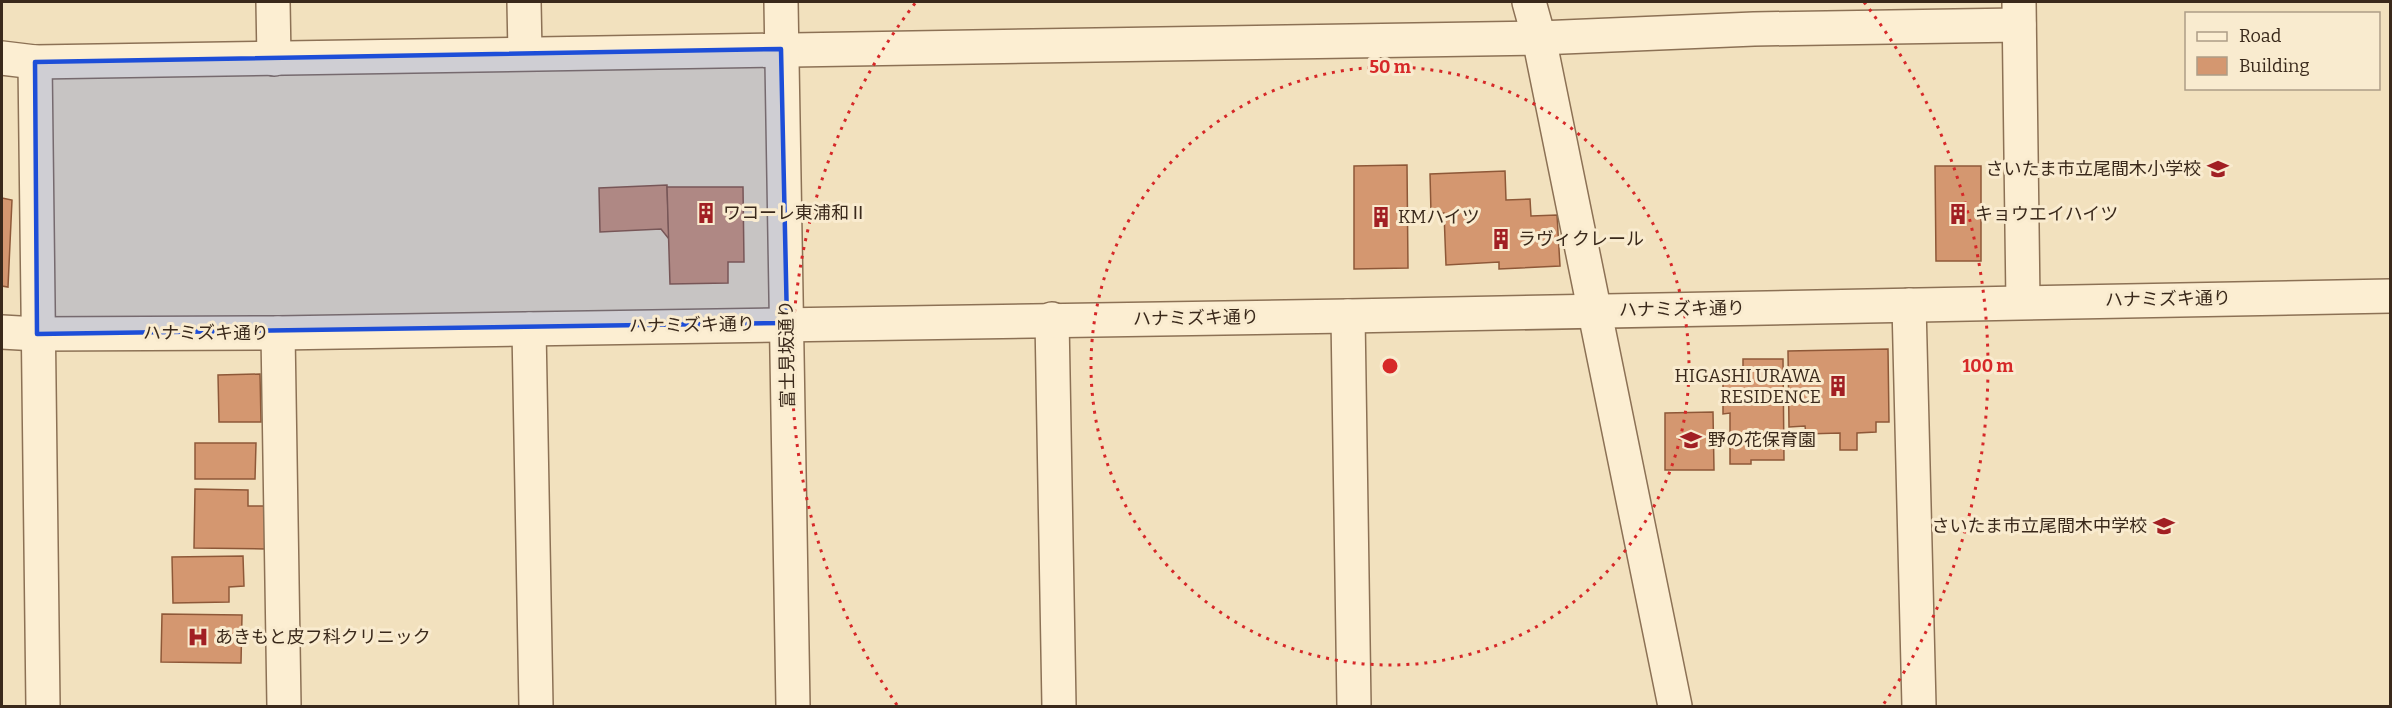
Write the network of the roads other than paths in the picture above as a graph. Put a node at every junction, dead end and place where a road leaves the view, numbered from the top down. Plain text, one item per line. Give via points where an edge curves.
1 (273, 2) edge
2 (524, 2) edge
3 (781, 2) edge
4 (1529, 2) edge
5 (2019, 13) edge
6 (1754, 15) edge
7 (1539, 38) junction
8 (781, 49) junction
9 (525, 53) junction
10 (2, 58) edge
11 (274, 59) junction
12 (35, 62) junction
13 (2391, 296) edge
14 (2024, 302) junction
15 (1909, 305) junction
16 (1595, 311) junction
17 (1348, 316) junction
18 (1052, 319) junction
19 (787, 323) junction
20 (529, 329) junction
21 (2, 332) edge
22 (278, 333) junction
23 (37, 334) junction
24 (1673, 704) edge
25 (43, 706) edge
26 (285, 706) edge
27 (536, 706) edge
28 (793, 706) edge
29 (1059, 706) edge
30 (1354, 706) edge
31 (1918, 706) edge

1 - 11 street
2 - 9 street
3 - 8 street, 富士見坂通り
4 - 7 street
5 - 6 street
5 - 14 street
6 - 7 street
7 - 8 street
7 - 16 street
8 - 9 street
8 - 19 street, 富士見坂通り
9 - 11 street
10 - 12 street
11 - 12 street
12 - 23 street
13 - 14 street, ハナミズキ通り
14 - 15 street, ハナミズキ通り
15 - 16 street, ハナミズキ通り
15 - 31 street
16 - 17 street, ハナミズキ通り
16 - 24 street
17 - 18 street, ハナミズキ通り
17 - 30 street
18 - 19 street, ハナミズキ通り
18 - 29 street
19 - 20 street, ハナミズキ通り
19 - 28 street, 富士見坂通り
20 - 22 street, ハナミズキ通り
20 - 27 street
21 - 23 street, ハナミズキ通り
22 - 23 street, ハナミズキ通り
22 - 26 street
23 - 25 street

